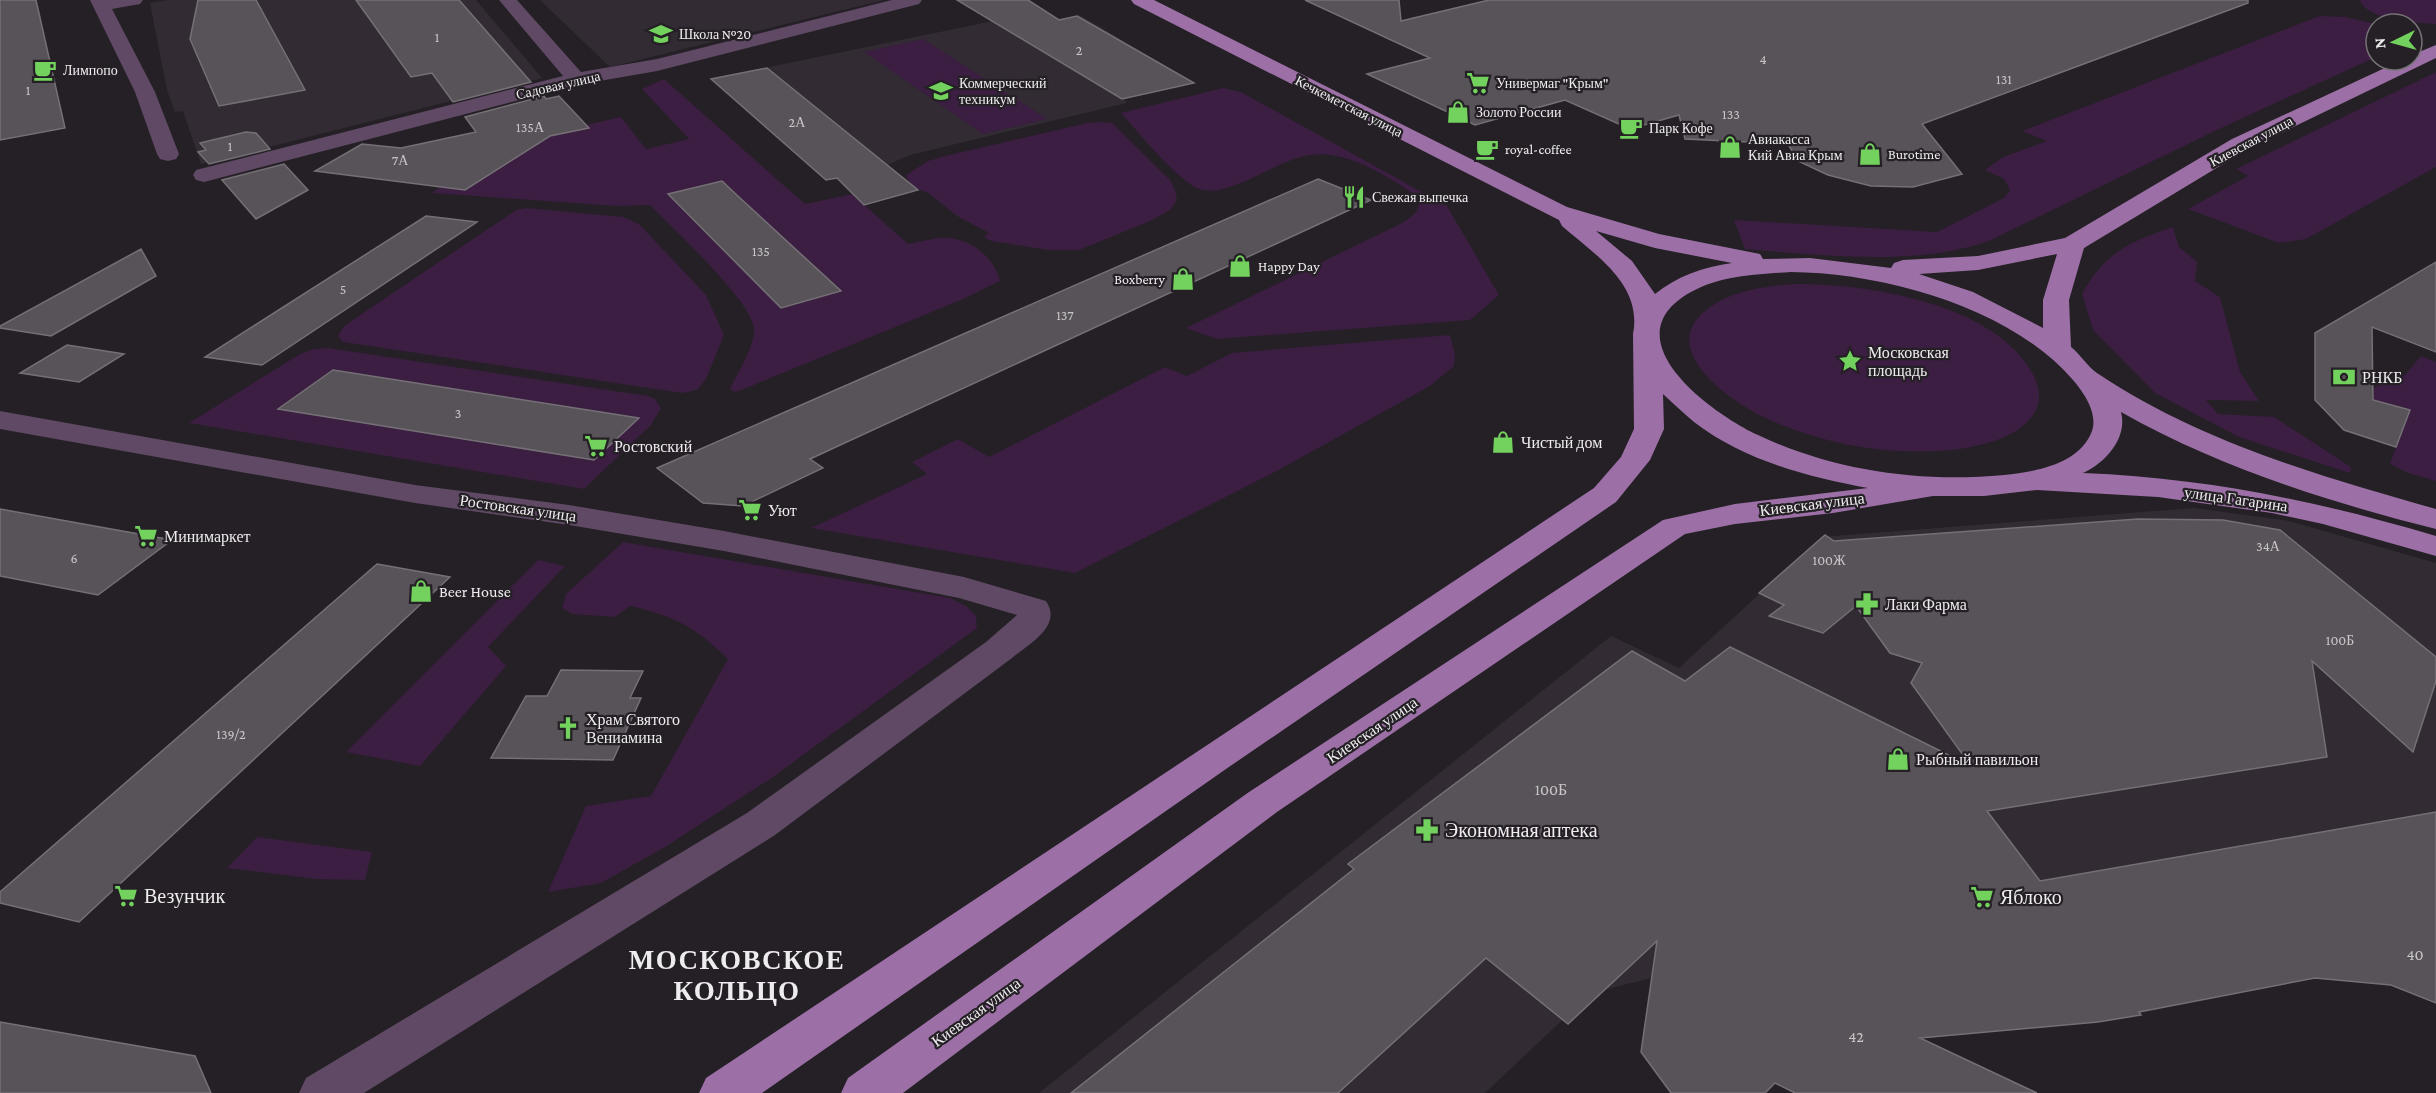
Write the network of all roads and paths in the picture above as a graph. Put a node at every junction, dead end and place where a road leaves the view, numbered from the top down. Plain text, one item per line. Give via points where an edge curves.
1 (134, 0) edge
2 (508, 0) edge
3 (913, 0) edge
4 (1140, 0) edge
5 (101, 2) edge
6 (2436, 51) edge
7 (576, 80) junction
8 (168, 154) dead end
9 (204, 175) dead end
10 (1559, 212) junction
11 (2073, 244) junction
12 (1794, 265) junction
13 (1859, 270) junction
14 (1648, 336) junction
15 (2057, 349) junction
16 (2079, 372) junction
17 (0, 420) edge
18 (2031, 482) junction
19 (1930, 487) junction
20 (2436, 519) edge
21 (2436, 546) edge
22 (323, 1093) edge
23 (723, 1093) edge
24 (865, 1093) edge

1 - 5 street
2 - 7 street
3 - 7 street, Садовая улица via 657,66
4 - 10 main road, Кечкеметская улица
5 - 8 street via 145,92
6 - 11 main road, Киевская улица via 2240,144
7 - 9 street, Садовая улица
10 - 12 main road, Кечкеметская улица via 1655,241
10 - 14 main road, Кечкеметская улица via 1623,266 1641,290
11 - 13 main road, Киевская улица via 1978,263
11 - 15 main road via 2056,300
12 - 13 main road
12 - 14 main road via 1742,268 1698,279 1666,297 1655,309
13 - 15 main road via 1960,295 2005,316
14 - 19 main road via 1657,370 1683,400 1748,442 1849,476
14 - 23 main road via 1649,429 1635,460 1605,495
15 - 16 main road
16 - 18 main road via 2102,398 2109,421 2102,439 2090,457
16 - 20 main road, улица Гагарина via 2114,398 2204,442 2320,487
17 - 22 street, Ростовская улица via 415,494 724,541 964,588 1034,609 1034,621 999,650 761,824
18 - 19 main road
18 - 21 main road, улица Гагарина via 2107,482 2272,503
19 - 24 main road, Киевская улица via 1735,514 1674,527 1263,802

